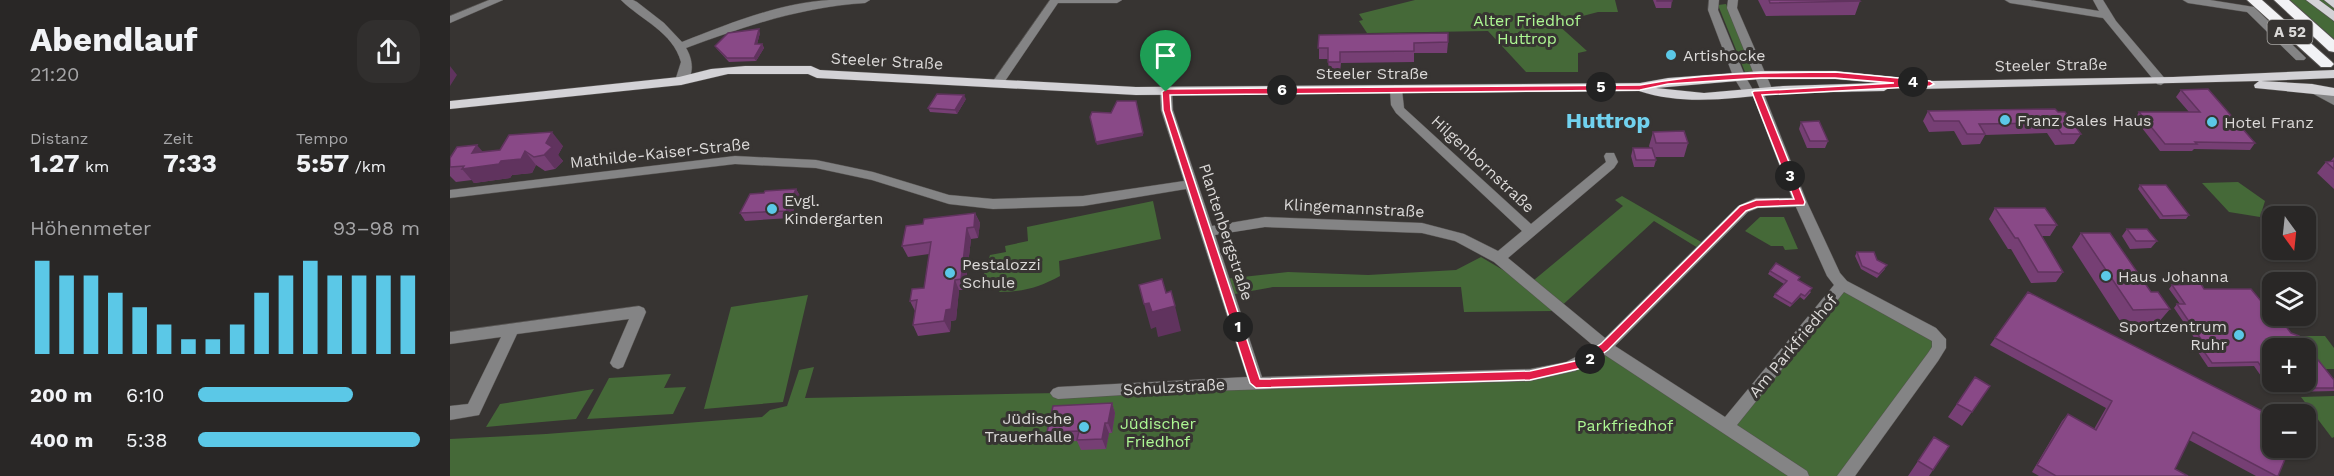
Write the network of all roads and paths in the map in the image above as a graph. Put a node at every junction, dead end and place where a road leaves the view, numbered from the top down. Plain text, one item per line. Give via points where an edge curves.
1 (498, 0) edge
2 (626, 0) edge
3 (855, 0) edge
4 (865, 0) edge
5 (1056, 0) edge
6 (1117, 0) edge
7 (1714, 0) edge
8 (1733, 0) edge
9 (2010, 0) edge
10 (2098, 0) edge
11 (2188, 0) edge
12 (2241, 0) edge
13 (2281, 0) edge
14 (2312, 0) edge
15 (2252, 4) edge
16 (777, 6) edge
17 (2331, 8) edge
18 (2106, 15) junction
19 (450, 20) edge
20 (680, 46) junction
21 (2334, 48) edge
22 (2300, 58) dead end
23 (2330, 69) edge
24 (1761, 75) junction
25 (1739, 76) junction
26 (681, 81) junction
27 (2167, 81) junction
28 (997, 84) junction
29 (1930, 84) junction
30 (1640, 87) junction
31 (2312, 88) junction
32 (1396, 90) junction
33 (1166, 92) junction
34 (1758, 92) junction
35 (2334, 92) edge
36 (2334, 101) edge
37 (450, 105) edge
38 (1610, 156) dead end
39 (1191, 184) junction
40 (450, 194) edge
41 (1800, 202) junction
42 (1207, 232) junction
43 (1532, 232) junction
44 (1499, 258) junction
45 (1842, 285) junction
46 (512, 330) junction
47 (450, 338) edge
48 (1605, 347) junction
49 (618, 363) dead end
50 (1256, 383) junction
51 (1058, 393) dead end
52 (450, 414) edge
53 (1726, 427) junction
54 (1801, 476) edge
55 (1845, 476) edge

1 - 19 street
2 - 20 street
3 - 4 street
3 - 16 street
5 - 6 street
5 - 28 street
7 - 25 street via 1713,10
8 - 24 street via 1732,8
9 - 18 street
10 - 18 street
11 - 15 street
12 - 15 street
13 - 21 highway, A 52
14 - 17 main road
15 - 22 street
15 - 23 highway, A 52
16 - 20 street
18 - 27 street
20 - 26 street via 687,67
23 - 27 main road, Steeler Straße
24 - 25 main road, Steeler Straße
24 - 29 main road, Steeler Straße via 1835,75
24 - 34 street
25 - 30 main road, Steeler Straße
25 - 34 street
26 - 28 main road, Steeler Straße via 693,84 806,78 817,74
26 - 37 main road, Steeler Straße
27 - 29 main road, Steeler Straße
27 - 31 main road, Steeler Straße
28 - 33 main road, Steeler Straße
29 - 34 main road, Steeler Straße
30 - 32 main road, Steeler Straße
30 - 34 main road, Steeler Straße via 1680,97
31 - 35 main road, Steeler Straße
31 - 36 street
32 - 33 main road, Steeler Straße
32 - 43 street, Hilgenbornstraße via 1400,110
33 - 39 street, Plantenbergstraße via 1167,110
34 - 41 street
38 - 43 street, Hilgenbornstraße via 1610,165
39 - 40 street, Mathilde-Kaiser-Straße via 1083,201 993,204 949,199 816,164 735,160
39 - 42 street, Plantenbergstraße
41 - 45 street via 1829,268
41 - 48 street, Schulzstraße via 1756,203 1743,209
42 - 44 street, Klingemannstraße via 1271,222 1422,228 1459,237
42 - 50 street, Plantenbergstraße
43 - 44 street, Hilgenbornstraße
44 - 48 street, Klingemannstraße
45 - 53 street, Am Parkfriedhof
45 - 55 street, Am Parkfriedhof via 1931,332 1940,344
46 - 47 street
46 - 49 street via 639,312
46 - 52 street via 472,410
48 - 50 street, Schulzstraße via 1578,365 1545,374
48 - 53 street
50 - 51 street, Schulzstraße
53 - 54 street

